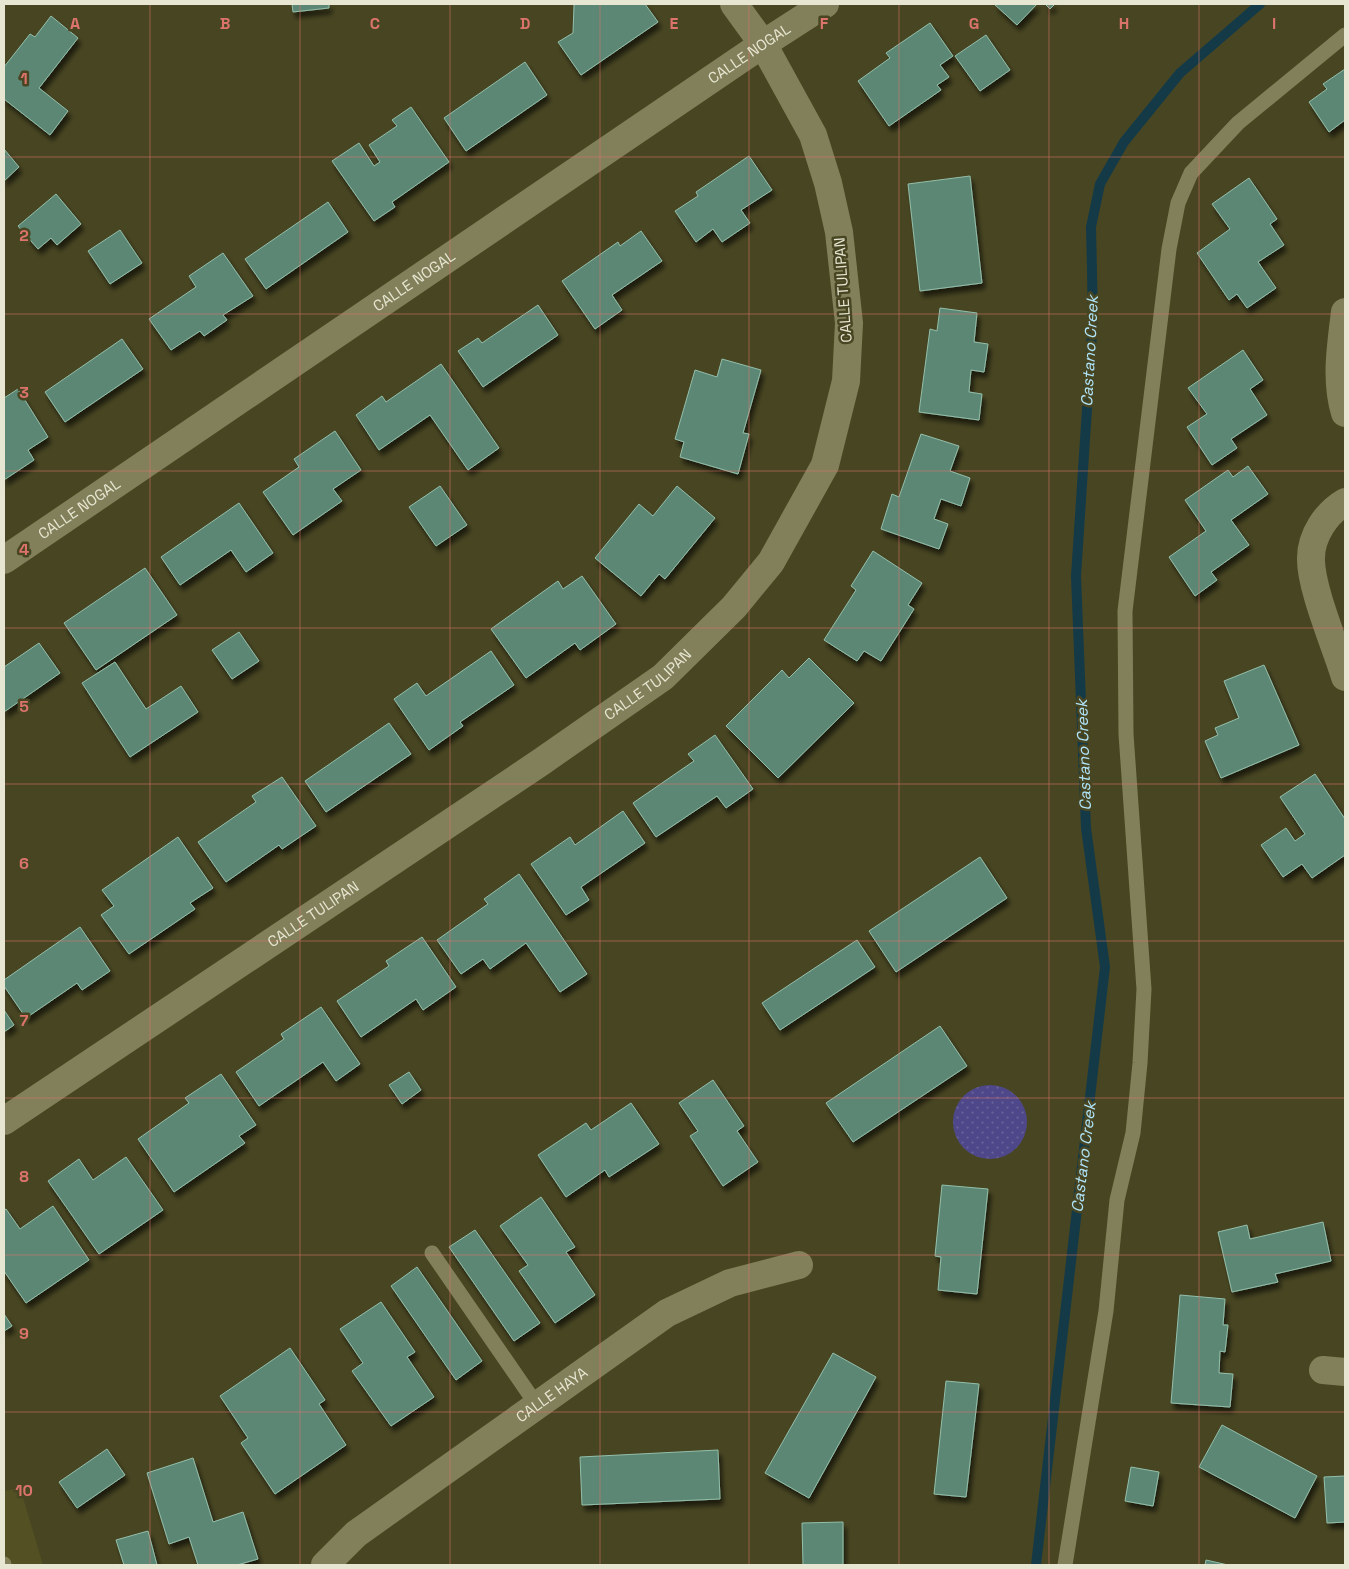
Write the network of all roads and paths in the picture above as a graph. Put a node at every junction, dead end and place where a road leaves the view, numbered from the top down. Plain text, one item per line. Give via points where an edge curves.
1 (734, 4) edge
2 (825, 4) edge
3 (1345, 35) edge
4 (763, 44) junction
5 (1345, 312) edge
6 (1345, 413) edge
7 (1345, 502) edge
8 (4, 560) edge
9 (1345, 676) edge
10 (4, 1121) edge
11 (432, 1253) dead end
12 (799, 1265) dead end
13 (536, 1404) junction
14 (325, 1565) edge
15 (1065, 1565) edge

1 - 4 street, CALLE TULIPAN
2 - 4 street, CALLE NOGAL
3 - 15 lane via 1238,123 1191,173 1178,203 1169,249 1125,612 1126,734 1144,989 1140,1063 1133,1133 1117,1200 1106,1311
4 - 8 street, CALLE NOGAL
4 - 10 street, CALLE TULIPAN via 813,135 828,183 839,232 849,323 846,381 825,465 771,562 734,607 663,677
5 - 6 street via 1340,395
7 - 9 street via 1317,529 1310,558
11 - 13 lane
12 - 13 street, CALLE HAYA via 730,1283 667,1313
13 - 14 street, CALLE HAYA via 356,1534

